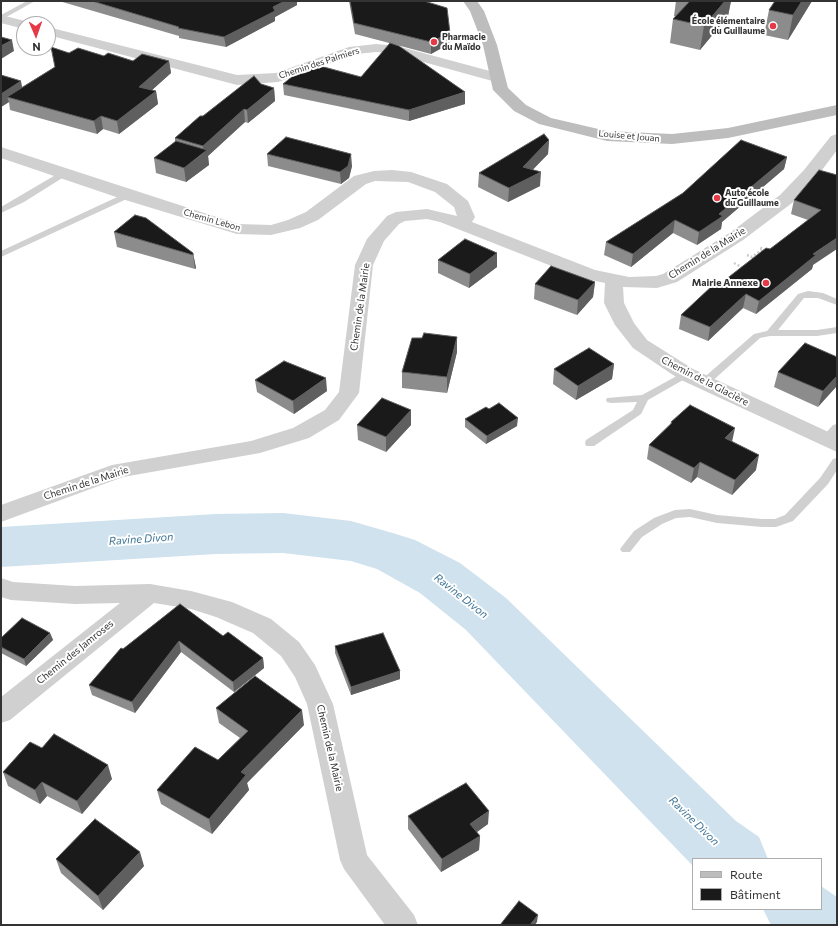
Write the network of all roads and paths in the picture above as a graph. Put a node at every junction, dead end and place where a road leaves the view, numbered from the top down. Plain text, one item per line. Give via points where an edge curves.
1 (32, 1) edge
2 (470, 1) edge
3 (1, 19) edge
4 (16, 23) edge
5 (56, 33) edge
6 (496, 77) junction
7 (837, 110) edge
8 (837, 138) edge
9 (1, 152) edge
10 (64, 173) junction
11 (128, 195) junction
12 (1, 210) edge
13 (463, 223) junction
14 (1, 254) edge
15 (614, 281) junction
16 (837, 302) edge
17 (837, 330) edge
18 (770, 333) junction
19 (686, 374) junction
20 (704, 383) junction
21 (644, 398) junction
22 (611, 400) dead end
23 (833, 438) edge
24 (590, 443) dead end
25 (837, 462) edge
26 (1, 514) edge
27 (626, 549) dead end
28 (1, 587) edge
29 (150, 593) junction
30 (1, 712) edge
31 (403, 925) edge

1 - 3 lane
2 - 6 main road, Louise et Jouan via 477,11 490,45
3 - 4 street
5 - 6 street, Chemin des Palmiers via 237,80 278,77 354,50 376,48 392,49
6 - 7 main road, Louise et Jouan via 501,90 520,108 545,121 607,136 648,140 708,137
8 - 15 street, Chemin de la Mairie via 817,176 737,236 670,278 640,284
9 - 10 street, Chemin Lebon
10 - 11 street, Chemin Lebon
10 - 12 lane
11 - 13 street, Chemin Lebon via 237,229 271,230 312,216 360,180 392,175 422,180 441,188 462,204 466,217
11 - 14 lane
13 - 15 street, Chemin de la Mairie via 545,258
13 - 26 street, Chemin de la Mairie via 427,214 408,215 393,220 376,239 364,265 349,393 332,415 301,433 252,448 120,470
15 - 19 street, Chemin de la Glacière via 614,303 625,325 640,344
16 - 18 lane via 820,295 800,296
17 - 18 lane via 817,333
18 - 20 lane via 752,339
19 - 20 street, Chemin de la Glacière
19 - 21 lane
20 - 23 street, Chemin de la Glacière
21 - 22 lane
21 - 24 lane via 637,412
25 - 27 lane via 824,481 789,518 776,523 762,523 717,519 690,513 675,514 638,534
28 - 29 street, Chemin de la Mairie via 11,591 75,595
29 - 30 street, Chemin des Jamroses
29 - 31 street, Chemin de la Mairie via 223,609 262,626 290,649 306,672 320,704 354,860

